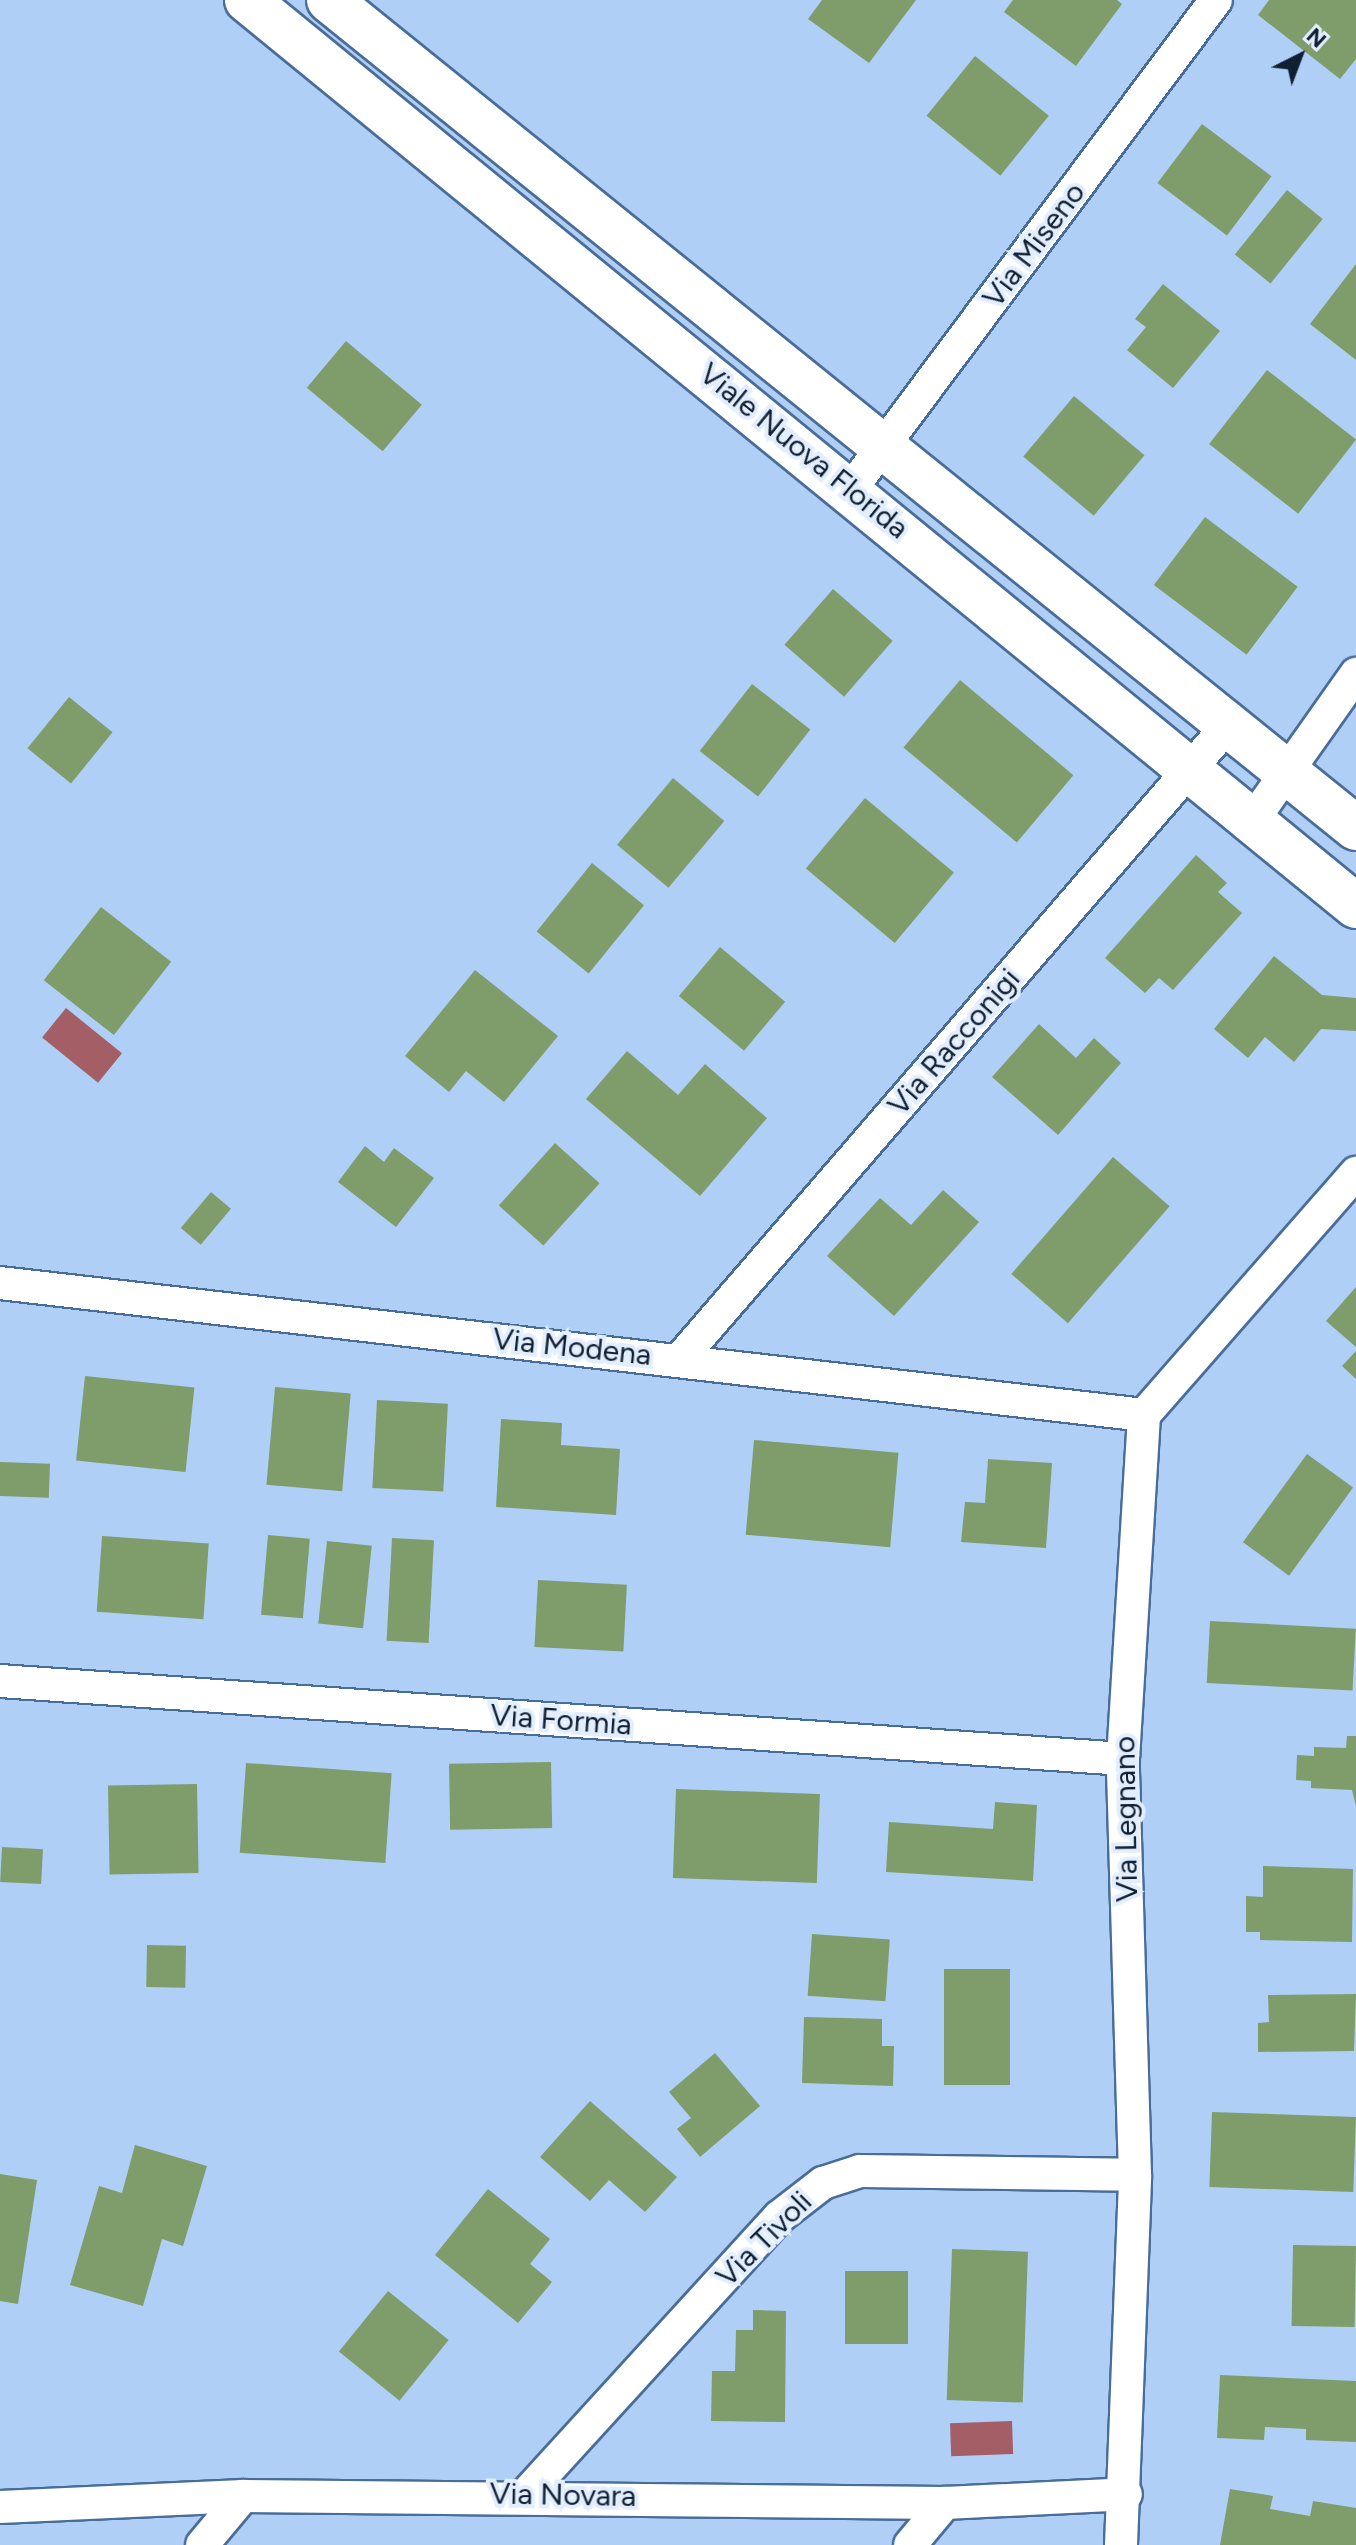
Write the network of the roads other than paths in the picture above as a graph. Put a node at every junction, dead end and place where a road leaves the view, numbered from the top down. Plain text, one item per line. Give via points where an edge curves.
1 (247, 0) edge
2 (329, 0) edge
3 (1216, 0) edge
4 (882, 448) junction
5 (851, 489) junction
6 (1356, 674) edge
7 (1228, 725) junction
8 (1190, 769) junction
9 (1286, 773) junction
10 (1253, 820) junction
11 (1356, 828) edge
12 (1356, 906) edge
13 (1356, 1173) edge
14 (0, 1283) edge
15 (680, 1359) junction
16 (1144, 1415) junction
17 (0, 1681) edge
18 (1123, 1759) junction
19 (1135, 2175) junction
20 (526, 2494) junction
21 (1126, 2494) junction
22 (243, 2496) junction
23 (945, 2503) junction
24 (0, 2507) edge
25 (202, 2545) edge
26 (910, 2545) edge
27 (1121, 2545) edge

1 - 5 street, Viale Nuova Florida
2 - 4 street, Viale Nuova Florida
3 - 4 street, Via Miseno
4 - 5 street, Via Miseno
4 - 7 street, Viale Nuova Florida
5 - 8 street, Viale Nuova Florida
6 - 9 street
7 - 8 street, Via Racconigi
7 - 9 street, Viale Nuova Florida
8 - 10 street, Viale Nuova Florida
8 - 15 street, Via Racconigi
9 - 10 street
9 - 11 street, Viale Nuova Florida
10 - 12 street, Viale Nuova Florida
13 - 16 street
14 - 15 street, Via Modena
15 - 16 street, Via Modena
16 - 18 street, Via Legnano
17 - 18 street, Via Formia
18 - 19 street, Via Legnano
19 - 20 street, Via Tivoli via 860,2171 823,2183 779,2217
19 - 21 street, Via Legnano
20 - 22 street, Via Novara
20 - 23 street, Via Novara
21 - 23 street, Via Novara
21 - 27 street, Via Legnano
22 - 24 street, Via Novara
22 - 25 street
23 - 26 street

